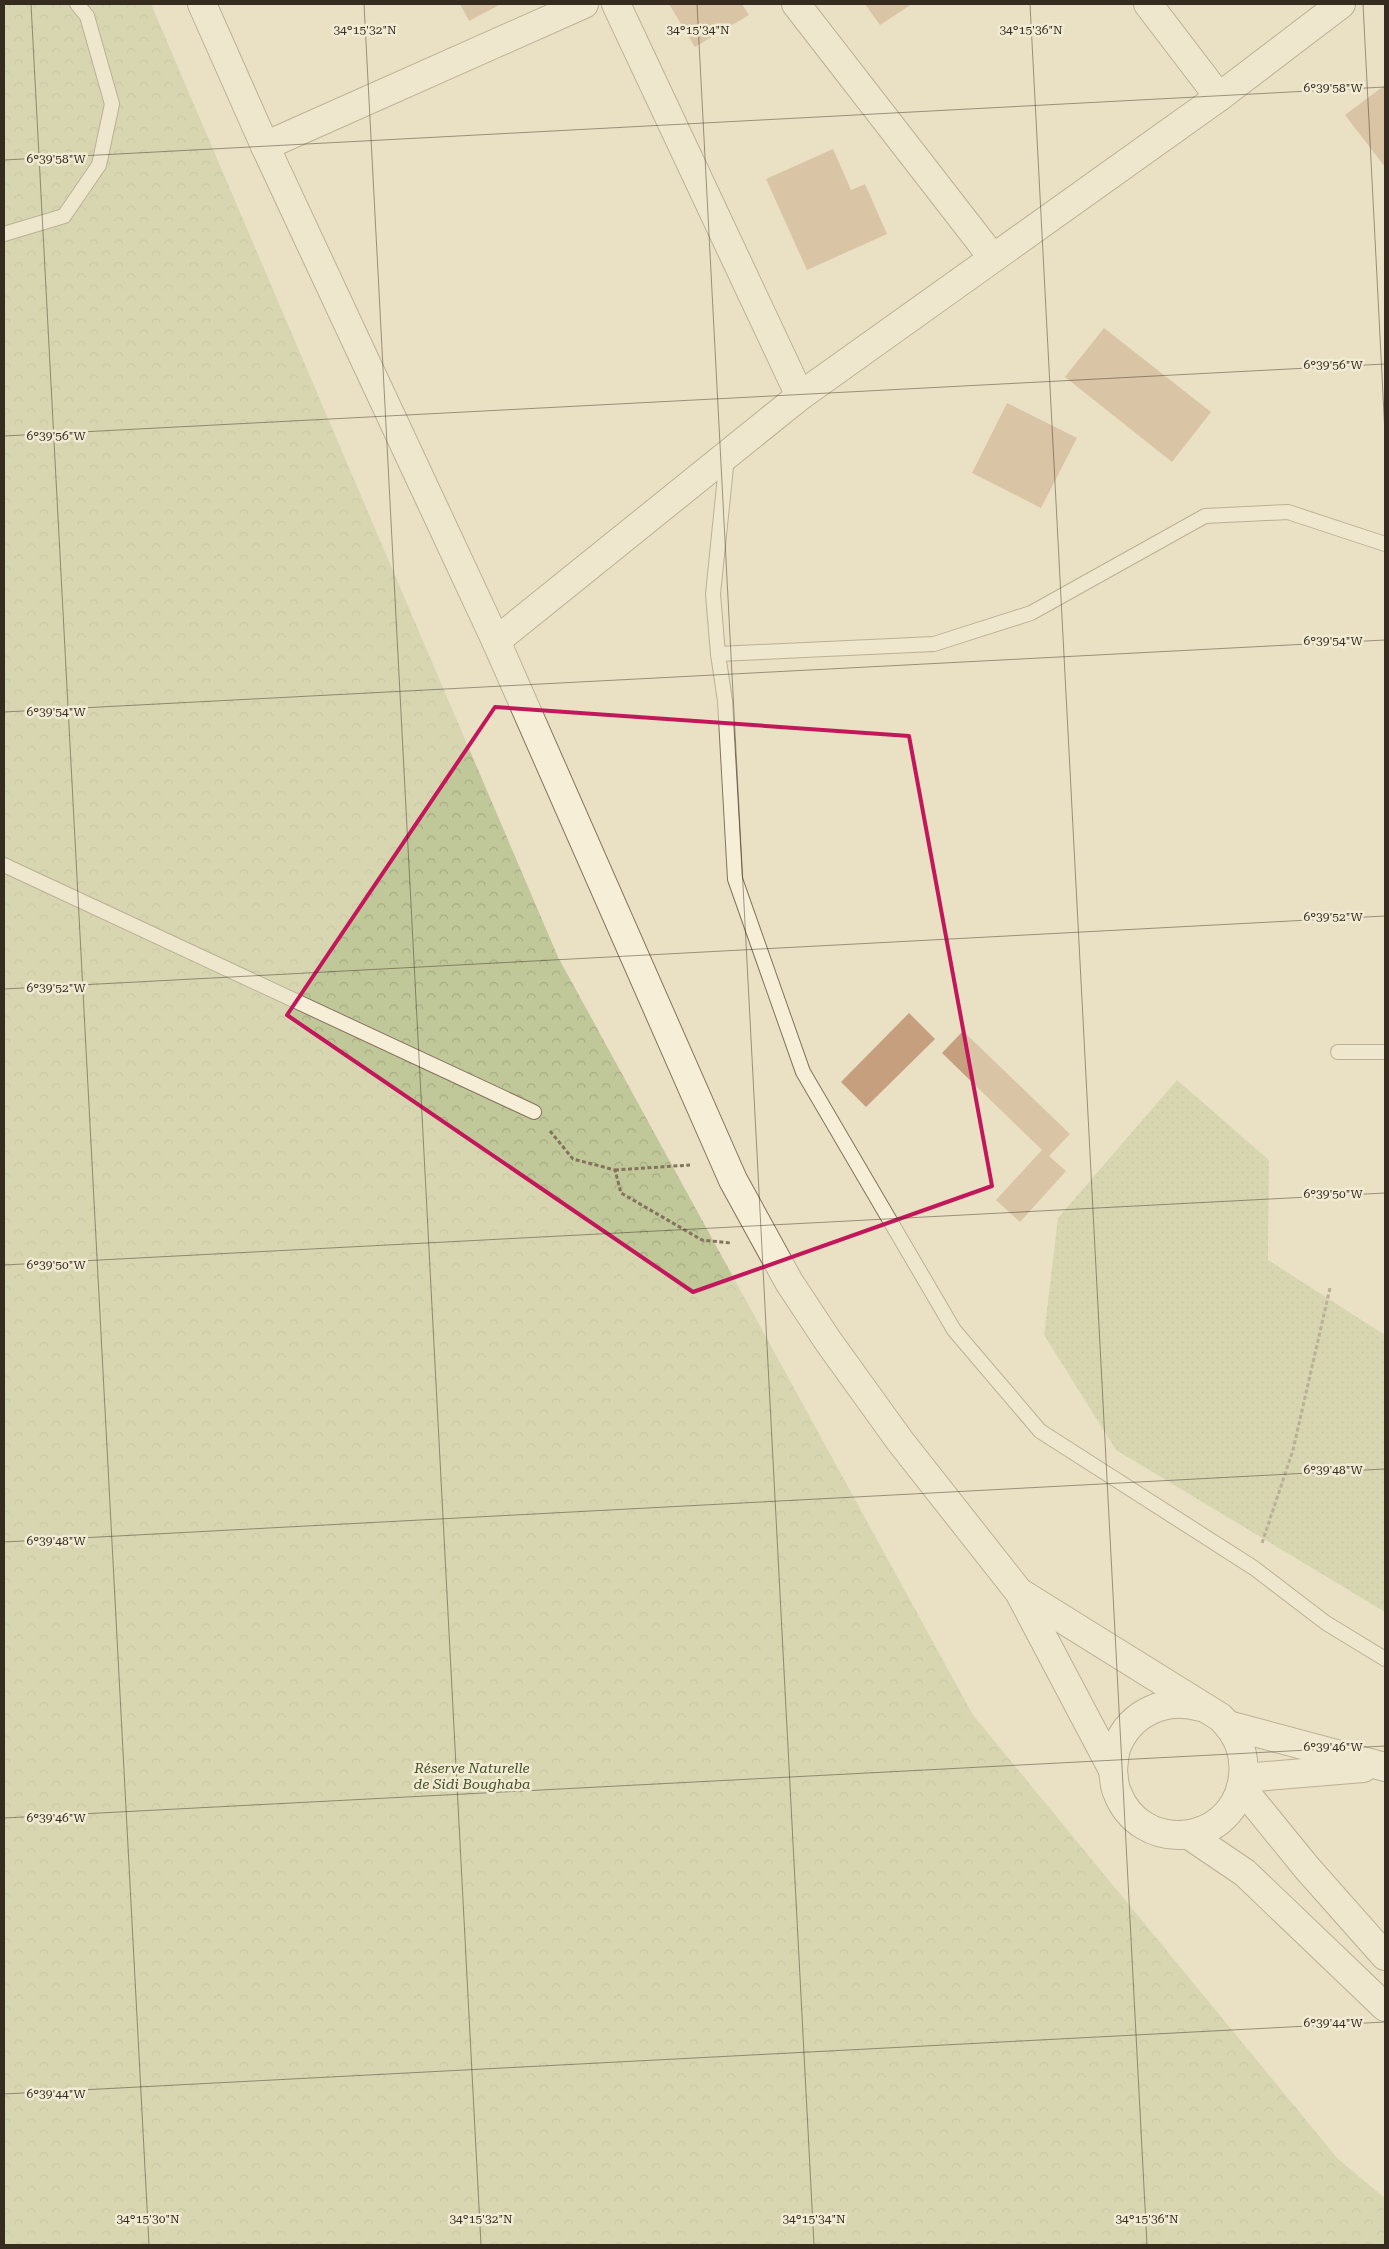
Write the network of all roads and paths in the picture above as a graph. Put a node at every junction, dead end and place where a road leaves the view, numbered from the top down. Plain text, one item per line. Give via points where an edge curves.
1 (77, 4) edge
2 (202, 4) edge
3 (584, 4) edge
4 (616, 4) edge
5 (796, 4) edge
6 (1148, 4) edge
7 (1341, 4) edge
8 (1219, 97) junction
9 (266, 146) junction
10 (4, 234) edge
11 (993, 258) junction
12 (800, 396) junction
13 (727, 454) junction
14 (1385, 544) edge
15 (496, 641) junction
16 (718, 654) junction
17 (4, 865) edge
18 (1338, 1052) dead end
19 (1385, 1052) edge
20 (534, 1112) joint
21 (726, 1163) junction
22 (615, 1170) junction
23 (769, 1245) junction
24 (1330, 1288) dead end
25 (1254, 1568) junction
26 (1019, 1592) junction
27 (1385, 1659) edge
28 (1224, 1721) junction
29 (1384, 1766) edge
30 (1113, 1770) junction
31 (1242, 1783) junction
32 (1189, 1835) junction
33 (1385, 1956) edge
34 (1385, 2008) edge

1 - 10 lane via 87,16 112,104 99,165 64,216
2 - 9 street
3 - 9 street
4 - 12 street
5 - 11 street
6 - 8 street
7 - 8 street
8 - 11 street
9 - 15 street
11 - 12 street
12 - 13 street
13 - 15 street
13 - 16 lane via 713,594
14 - 16 lane via 1288,512 1205,516 1031,613 934,644
15 - 21 street
16 - 25 lane via 725,701 735,878 803,1072 954,1330 1040,1431
17 - 20 lane
18 - 19 lane
20 - 22 path via 573,1159
21 - 22 path
21 - 23 street
22 - 23 path via 621,1193 702,1240
23 - 26 street via 828,1341 900,1441
24 - 25 path via 1293,1450
25 - 27 lane via 1326,1623
26 - 28 street
26 - 30 street
28 - 29 street
28 - 30 street via 1204,1708 1188,1704 1166,1704 1146,1711 1127,1728 1116,1748
28 - 31 street via 1239,1742 1244,1763
29 - 31 street
30 - 32 street via 1117,1792 1128,1812 1146,1827 1166,1835
31 - 32 street via 1237,1800 1225,1817
31 - 33 street via 1307,1868
32 - 34 street via 1245,1873

